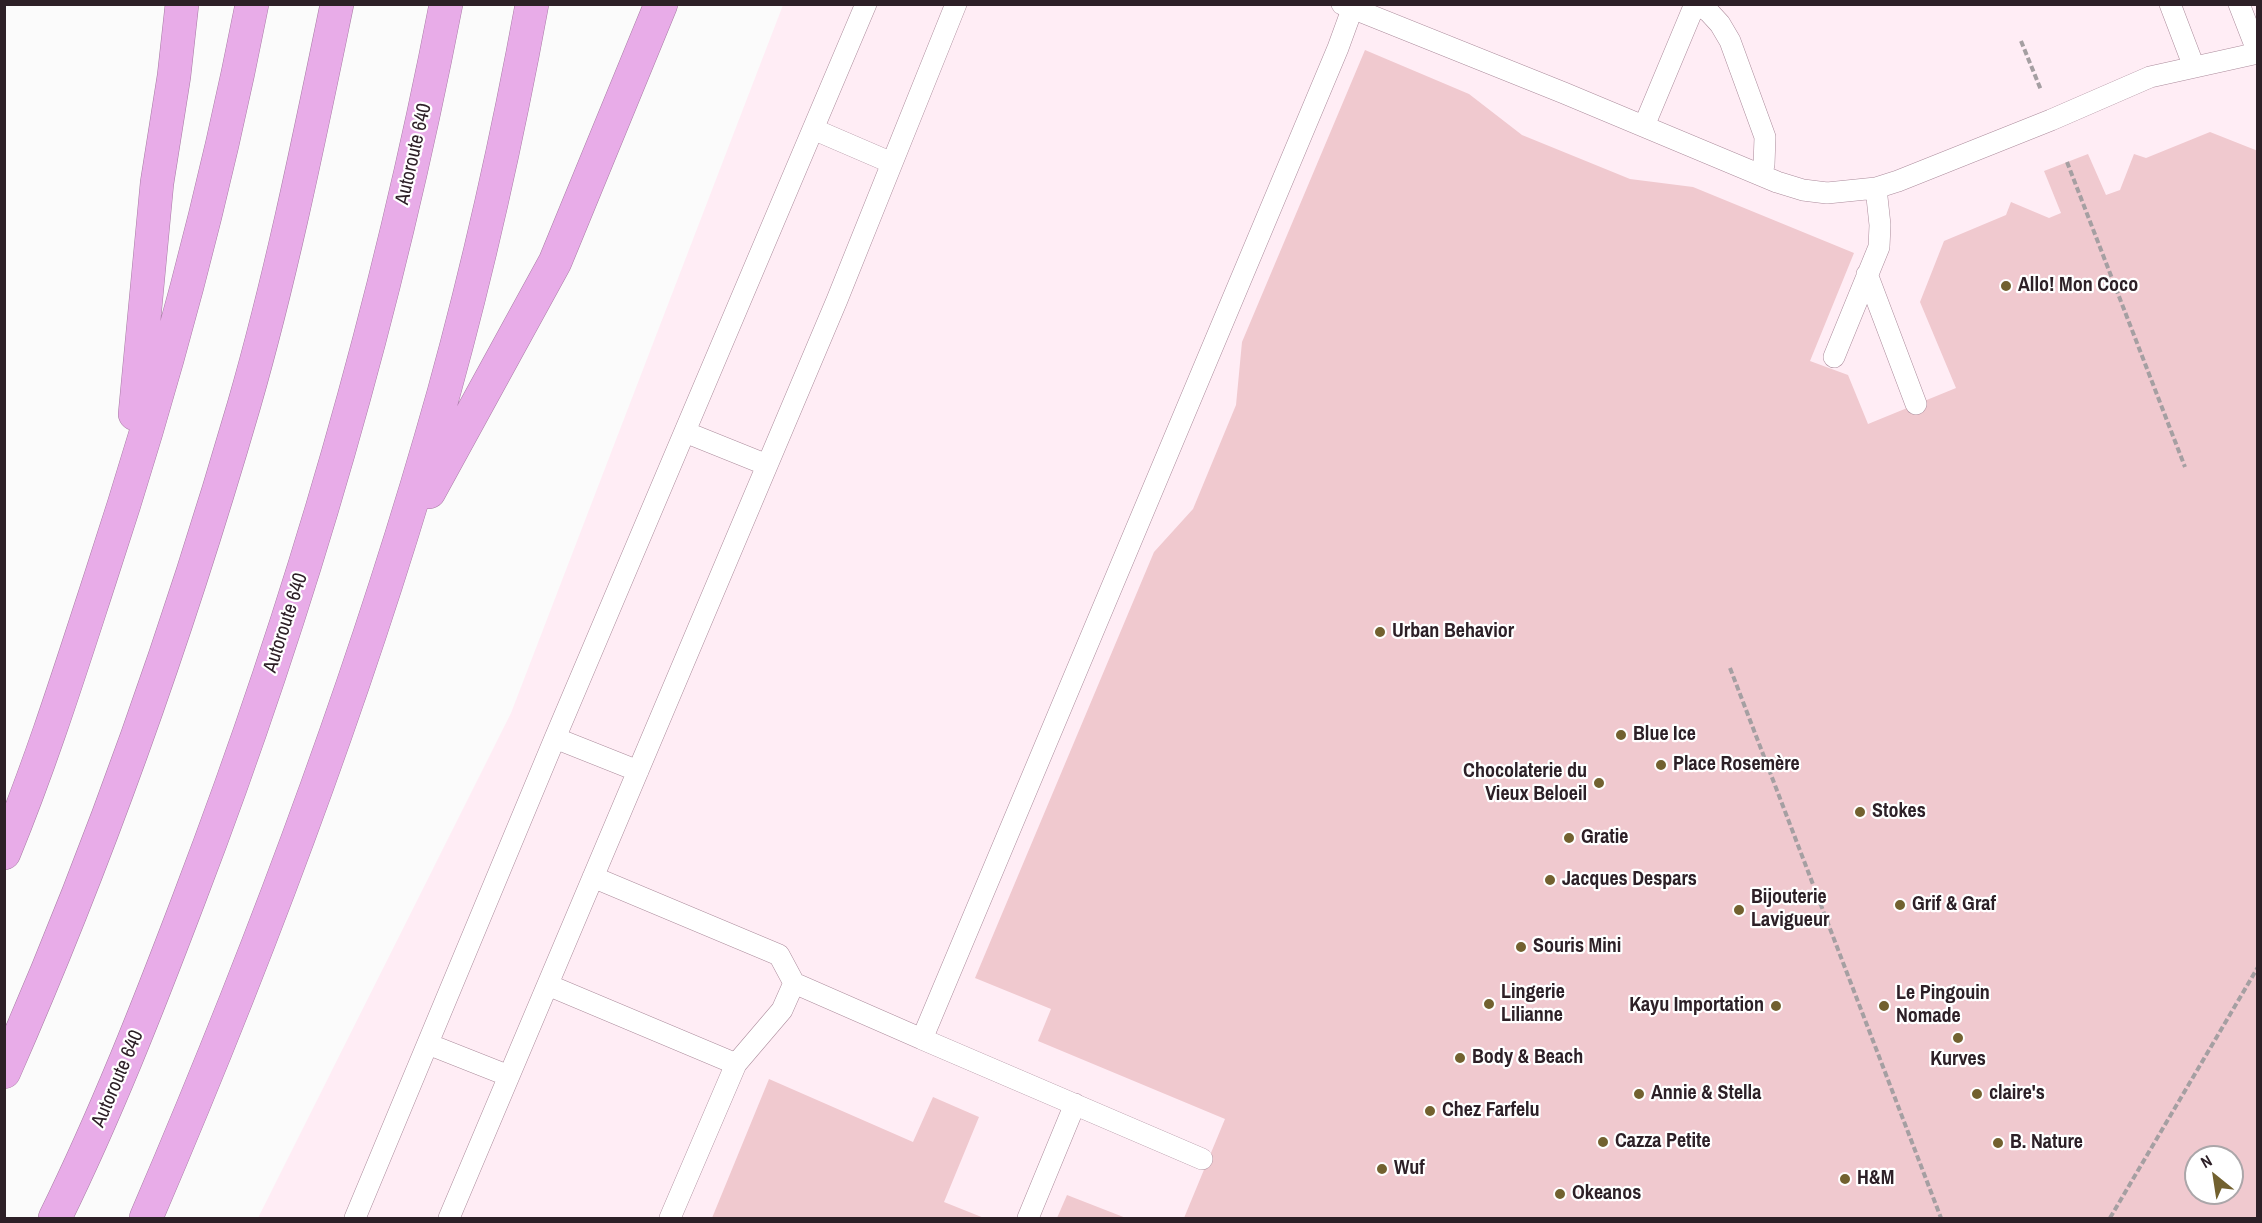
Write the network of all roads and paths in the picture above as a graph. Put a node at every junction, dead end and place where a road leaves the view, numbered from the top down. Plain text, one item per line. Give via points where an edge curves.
1 (182, 4) edge
2 (252, 4) edge
3 (337, 4) edge
4 (446, 4) edge
5 (532, 4) edge
6 (661, 4) edge
7 (866, 4) edge
8 (956, 4) edge
9 (1696, 4) edge
10 (2170, 4) edge
11 (2239, 4) edge
12 (1350, 6) edge
13 (2021, 41) dead end
14 (2258, 53) edge
15 (2194, 67) junction
16 (2044, 98) dead end
17 (1644, 126) junction
18 (813, 129) junction
19 (2067, 162) dead end
20 (892, 163) junction
21 (1759, 174) junction
22 (1876, 188) junction
23 (1867, 274) junction
24 (1834, 357) dead end
25 (1916, 404) dead end
26 (685, 432) junction
27 (767, 465) junction
28 (2185, 467) dead end
29 (128, 496) junction
30 (396, 551) junction
31 (1730, 668) dead end
32 (555, 738) junction
33 (638, 771) junction
34 (4, 853) edge
35 (593, 877) junction
36 (2258, 967) edge
37 (794, 983) junction
38 (548, 985) junction
39 (922, 1039) junction
40 (428, 1044) junction
41 (736, 1064) junction
42 (4, 1072) edge
43 (509, 1077) junction
44 (1075, 1104) junction
45 (1202, 1159) dead end
46 (56, 1218) edge
47 (146, 1218) edge
48 (355, 1218) edge
49 (449, 1218) edge
50 (670, 1218) edge
51 (1028, 1218) edge
52 (1941, 1218) edge
53 (2110, 1218) edge

1 - 29 highway via 158,183
2 - 29 highway via 217,165
3 - 42 highway via 266,320 195,566 98,842
4 - 46 highway, Autoroute 640 via 358,380 264,692 139,1028
5 - 30 highway via 469,296
6 - 30 highway via 555,262
7 - 18 lane
8 - 20 lane
9 - 17 lane
9 - 21 lane via 1720,24 1734,52 1765,137 1764,165
10 - 15 lane
11 - 14 lane
12 - 17 lane
12 - 39 lane via 1334,58 1206,367
13 - 16 path
14 - 15 lane
15 - 22 lane via 2150,77
17 - 21 lane
18 - 20 lane
18 - 26 lane
19 - 28 path
20 - 27 lane
21 - 22 lane via 1803,190 1827,193
22 - 23 lane via 1881,236
23 - 24 lane
23 - 25 lane
26 - 27 lane
26 - 32 lane
27 - 33 lane
29 - 34 highway via 57,710
30 - 47 highway via 316,789 238,995
31 - 52 path
32 - 33 lane
32 - 40 lane
33 - 35 lane
35 - 37 lane via 780,955
35 - 38 lane
36 - 53 path
37 - 39 lane
37 - 41 lane via 782,1010
38 - 41 lane
38 - 43 lane
39 - 44 lane
40 - 43 lane
40 - 48 lane
41 - 50 lane
43 - 49 lane
44 - 45 lane
44 - 51 lane

